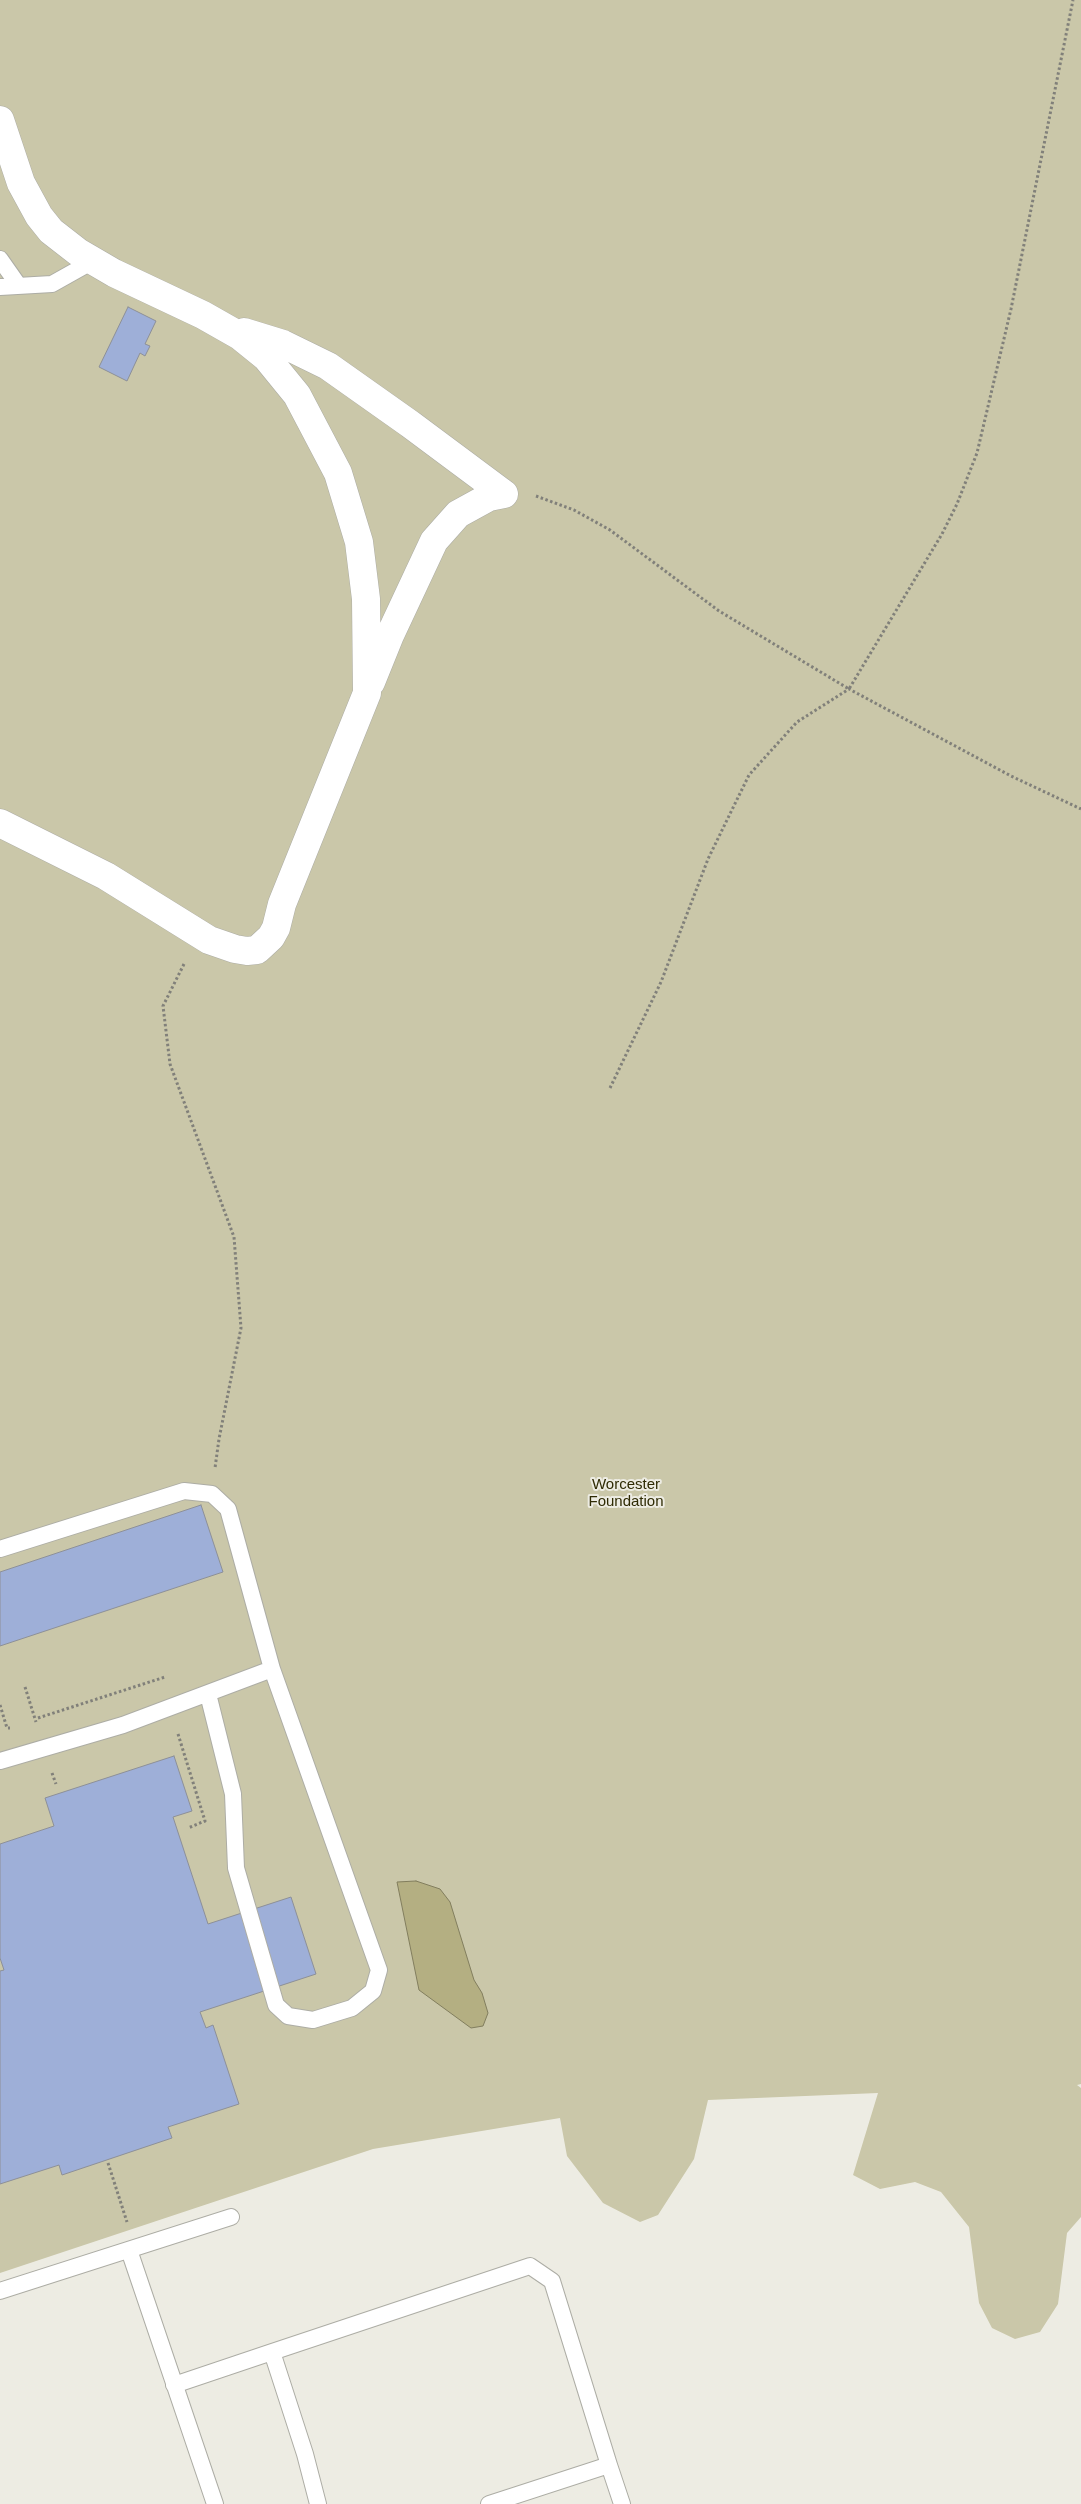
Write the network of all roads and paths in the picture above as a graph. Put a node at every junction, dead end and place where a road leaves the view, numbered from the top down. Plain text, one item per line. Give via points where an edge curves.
1 (1073, 0) edge
2 (0, 120) edge
3 (0, 259) edge
4 (93, 261) junction
5 (19, 286) junction
6 (0, 287) edge
7 (226, 328) junction
8 (504, 494) junction
9 (849, 689) junction
10 (367, 693) junction
11 (1081, 809) edge
12 (0, 823) edge
13 (203, 936) junction
14 (610, 1088) dead end
15 (212, 1494) junction
16 (0, 1549) edge
17 (272, 1669) junction
18 (170, 1675) dead end
19 (208, 1694) junction
20 (0, 1705) edge
21 (26, 1722) dead end
22 (16, 1726) dead end
23 (178, 1733) dead end
24 (0, 1761) edge
25 (188, 1828) dead end
26 (108, 2163) dead end
27 (231, 2217) dead end
28 (128, 2225) dead end
29 (129, 2250) junction
30 (0, 2292) edge
31 (272, 2352) junction
32 (174, 2385) junction
33 (609, 2465) junction
34 (215, 2504) edge
35 (318, 2504) edge
36 (489, 2504) edge
37 (622, 2504) edge

1 - 9 path via 1011,309 977,453 942,534
2 - 4 street via 21,183 39,216 64,242
3 - 5 lane
4 - 5 lane via 52,284
4 - 7 street
5 - 6 lane
7 - 8 street via 283,344 328,366
7 - 10 street via 266,357 288,382 322,439 345,490 360,542 365,580
8 - 9 path via 536,496 592,519 719,611
8 - 10 street via 489,497 458,514 434,541
9 - 11 path via 1011,776
9 - 14 path via 797,722 749,775 708,859 662,982
10 - 13 street via 271,937 257,950 247,951 225,947
12 - 13 street via 106,876
13 - 15 path via 184,963 163,1006 170,1064 234,1237 241,1328 218,1439
15 - 16 lane via 184,1491
15 - 17 lane via 228,1508
17 - 19 lane
17 - 19 lane via 379,1970 373,1991 352,2008 313,2020 288,2016 276,2004 236,1868 233,1794
18 - 21 path
19 - 24 lane via 123,1725
20 - 22 path via 7,1728
23 - 25 path via 205,1821
26 - 28 path
27 - 29 lane
29 - 30 lane
29 - 32 lane
31 - 32 lane
31 - 33 lane via 530,2266 552,2282
31 - 35 lane
32 - 34 lane
33 - 36 lane
33 - 37 lane

